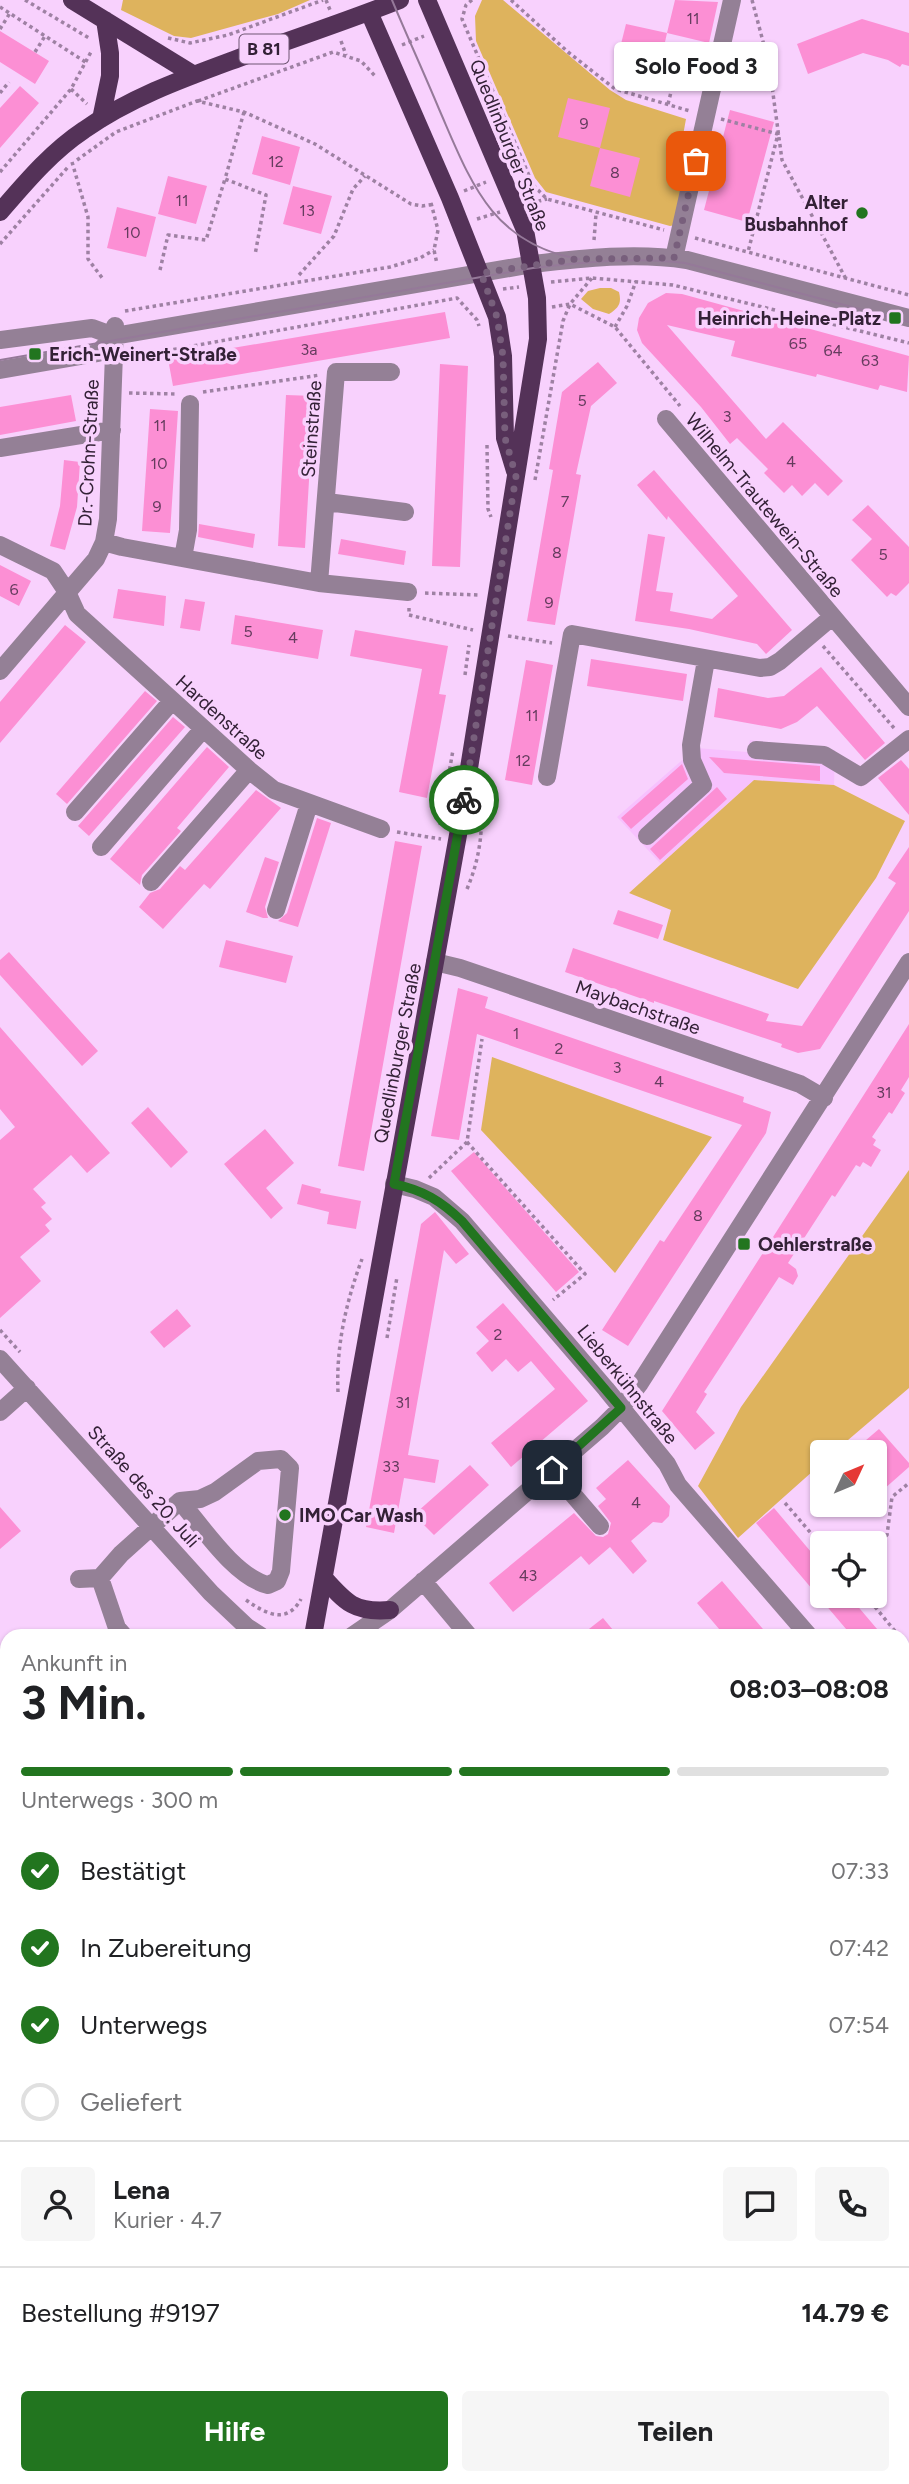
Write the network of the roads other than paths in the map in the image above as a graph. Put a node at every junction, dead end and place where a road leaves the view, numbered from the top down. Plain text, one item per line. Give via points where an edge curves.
1 (72, 0) edge
2 (400, 0) edge
3 (427, 0) edge
4 (733, 0) edge
5 (366, 6) edge
6 (105, 20) junction
7 (194, 75) junction
8 (102, 119) junction
9 (0, 212) edge
10 (674, 258) junction
11 (533, 264) junction
12 (481, 273) junction
13 (909, 318) edge
14 (114, 325) junction
15 (0, 340) edge
16 (0, 370) edge
17 (391, 372) dead end
18 (194, 397) road end
19 (666, 419) dead end
20 (112, 430) junction
21 (0, 448) edge
22 (516, 476) junction
23 (327, 502) junction
24 (405, 512) dead end
25 (104, 542) junction
26 (0, 545) edge
27 (183, 558) junction
28 (319, 583) junction
29 (67, 592) junction
30 (408, 593) road end
31 (832, 617) junction
32 (706, 660) junction
33 (0, 671) edge
34 (172, 701) junction
35 (909, 707) edge
36 (203, 729) junction
37 (907, 741) edge
38 (756, 750) dead end
39 (249, 770) junction
40 (547, 777) dead end
41 (309, 804) junction
42 (75, 812) dead end
43 (381, 829) road end
44 (647, 836) dead end
45 (101, 847) dead end
46 (151, 883) dead end
47 (276, 910) dead end
48 (909, 961) edge
49 (435, 962) junction
50 (824, 1098) junction
51 (394, 1184) junction
52 (0, 1359) edge
53 (27, 1388) junction
54 (621, 1408) junction
55 (0, 1412) edge
56 (552, 1470) junction
57 (180, 1502) junction
58 (600, 1526) dead end
59 (152, 1527) junction
60 (100, 1578) junction
61 (324, 1578) junction
62 (79, 1579) dead end
63 (423, 1581) junction
64 (390, 1610) junction
65 (118, 1629) edge
66 (252, 1629) edge
67 (314, 1629) edge
68 (362, 1629) edge
69 (463, 1629) edge
70 (803, 1629) edge

1 - 6 main road
2 - 5 main road, B 81
3 - 11 main road, Quedlinburger Straße via 517,207
4 - 10 street
5 - 7 main road, B 81
5 - 12 main road, Quedlinburger Straße
6 - 7 main road
6 - 8 main road via 110,76
7 - 8 main road, B 81
8 - 9 main road, B 81 via 44,162
10 - 11 street
10 - 13 street
11 - 12 street
11 - 22 main road, Quedlinburger Straße via 538,339
12 - 14 street
12 - 22 main road, Quedlinburger Straße via 497,317 505,438
14 - 15 street
14 - 16 street via 98,354
14 - 20 street, Dr.-Crohn-Straße
17 - 23 street, Steinstraße via 336,372
18 - 27 street
19 - 31 street, Wilhelm-Trautewein-Straße
20 - 21 street
20 - 25 street, Dr.-Crohn-Straße
22 - 49 main road, Quedlinburger Straße via 490,633 446,843
23 - 24 street, Steinstraße
23 - 28 street, Steinstraße
25 - 27 street
25 - 29 street, Dr.-Crohn-Straße via 96,559
26 - 29 street, Hardenstraße via 52,571
27 - 28 street
28 - 30 street
29 - 33 street, Dr.-Crohn-Straße
29 - 34 street, Hardenstraße via 77,614
31 - 32 street, Wilhelm-Trautewein-Straße via 770,667
31 - 35 street, Wilhelm-Trautewein-Straße
32 - 40 street, Wilhelm-Trautewein-Straße via 572,634
32 - 44 street via 691,745 703,785
34 - 36 street, Hardenstraße
34 - 42 street
36 - 39 street, Hardenstraße
36 - 45 street
37 - 38 street via 861,777 824,755
39 - 41 street, Hardenstraße via 274,790
39 - 46 street
41 - 43 street, Hardenstraße
41 - 47 street
48 - 50 street
49 - 50 street, Maybachstraße via 800,1084
49 - 51 main road, Quedlinburger Straße
50 - 54 street
51 - 54 street, Lieberkühnstraße via 434,1197 462,1221
51 - 61 main road, Quedlinburger Straße
52 - 53 street, Straße des 20. Juli
53 - 55 street
53 - 59 street, Straße des 20. Juli
54 - 56 street
54 - 70 street, Lieberkühnstraße via 667,1464 678,1485
56 - 58 street
56 - 63 street
57 - 57 street via 243,1573 268,1586 277,1581 290,1480 290,1468 281,1459 258,1461 215,1492
57 - 59 street
59 - 60 street
59 - 66 street, Straße des 20. Juli via 231,1613
60 - 62 street
60 - 65 street
61 - 64 main road via 350,1605 369,1612
61 - 67 main road, Quedlinburger Straße
63 - 64 street
63 - 69 street
64 - 68 street

